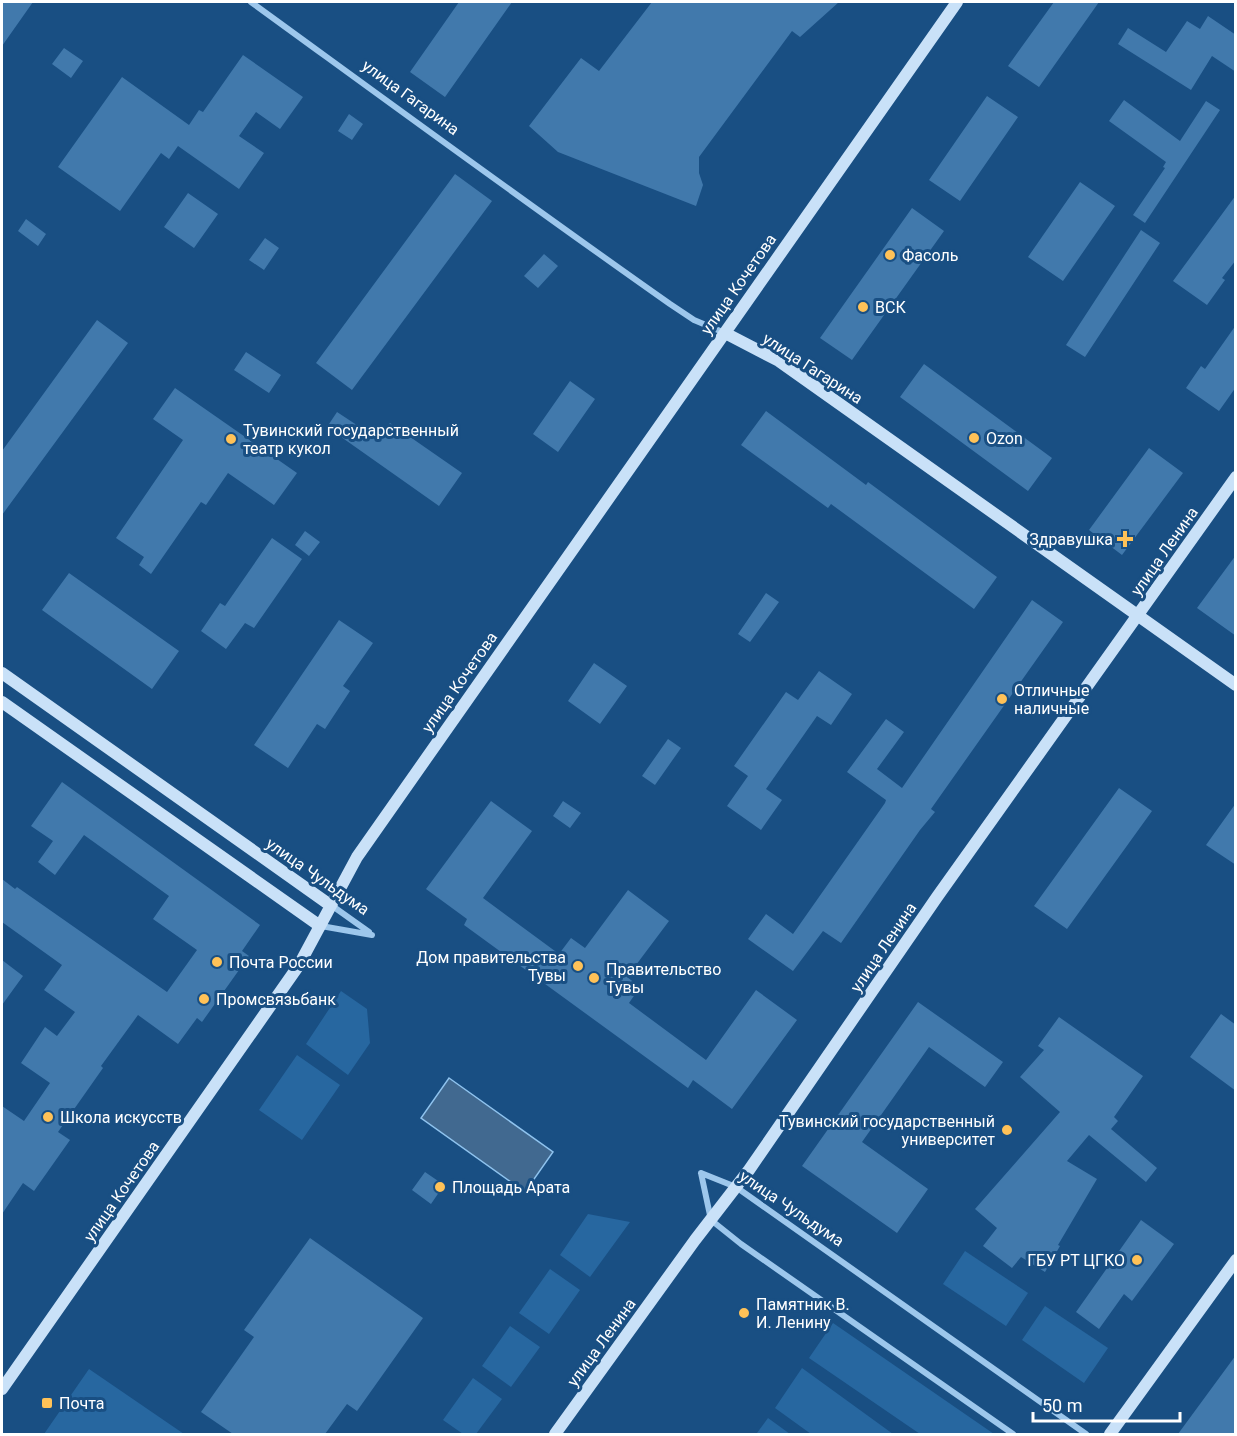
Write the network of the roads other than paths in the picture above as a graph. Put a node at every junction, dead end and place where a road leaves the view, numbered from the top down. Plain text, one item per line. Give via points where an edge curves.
1 (251, 2) edge
2 (957, 2) edge
3 (725, 333) junction
4 (1236, 477) edge
5 (1138, 616) junction
6 (2, 673) edge
7 (1236, 685) edge
8 (2, 702) edge
9 (330, 905) junction
10 (320, 926) junction
11 (736, 1187) junction
12 (711, 1220) junction
13 (1236, 1260) edge
14 (2, 1389) edge
15 (555, 1434) edge
16 (1013, 1434) edge
17 (1086, 1434) edge
18 (1110, 1434) edge

1 - 3 street, улица Гагарина via 670,304
2 - 3 main road, улица Кочетова
3 - 5 main road, улица Гагарина via 778,361
3 - 9 main road, улица Кочетова via 357,857
4 - 5 main road, улица Ленина
5 - 7 main road, улица Гагарина
5 - 11 main road, улица Ленина
6 - 9 main road, улица Чульдума
8 - 10 main road, улица Чульдума
9 - 10 main road, улица Кочетова
9 - 10 street, улица Чульдума via 372,934
10 - 14 main road, улица Кочетова via 299,965
11 - 12 main road, улица Ленина
11 - 12 street, улица Чульдума via 702,1173
11 - 17 street, улица Чульдума
12 - 15 main road, улица Ленина
12 - 16 street
13 - 18 main road

